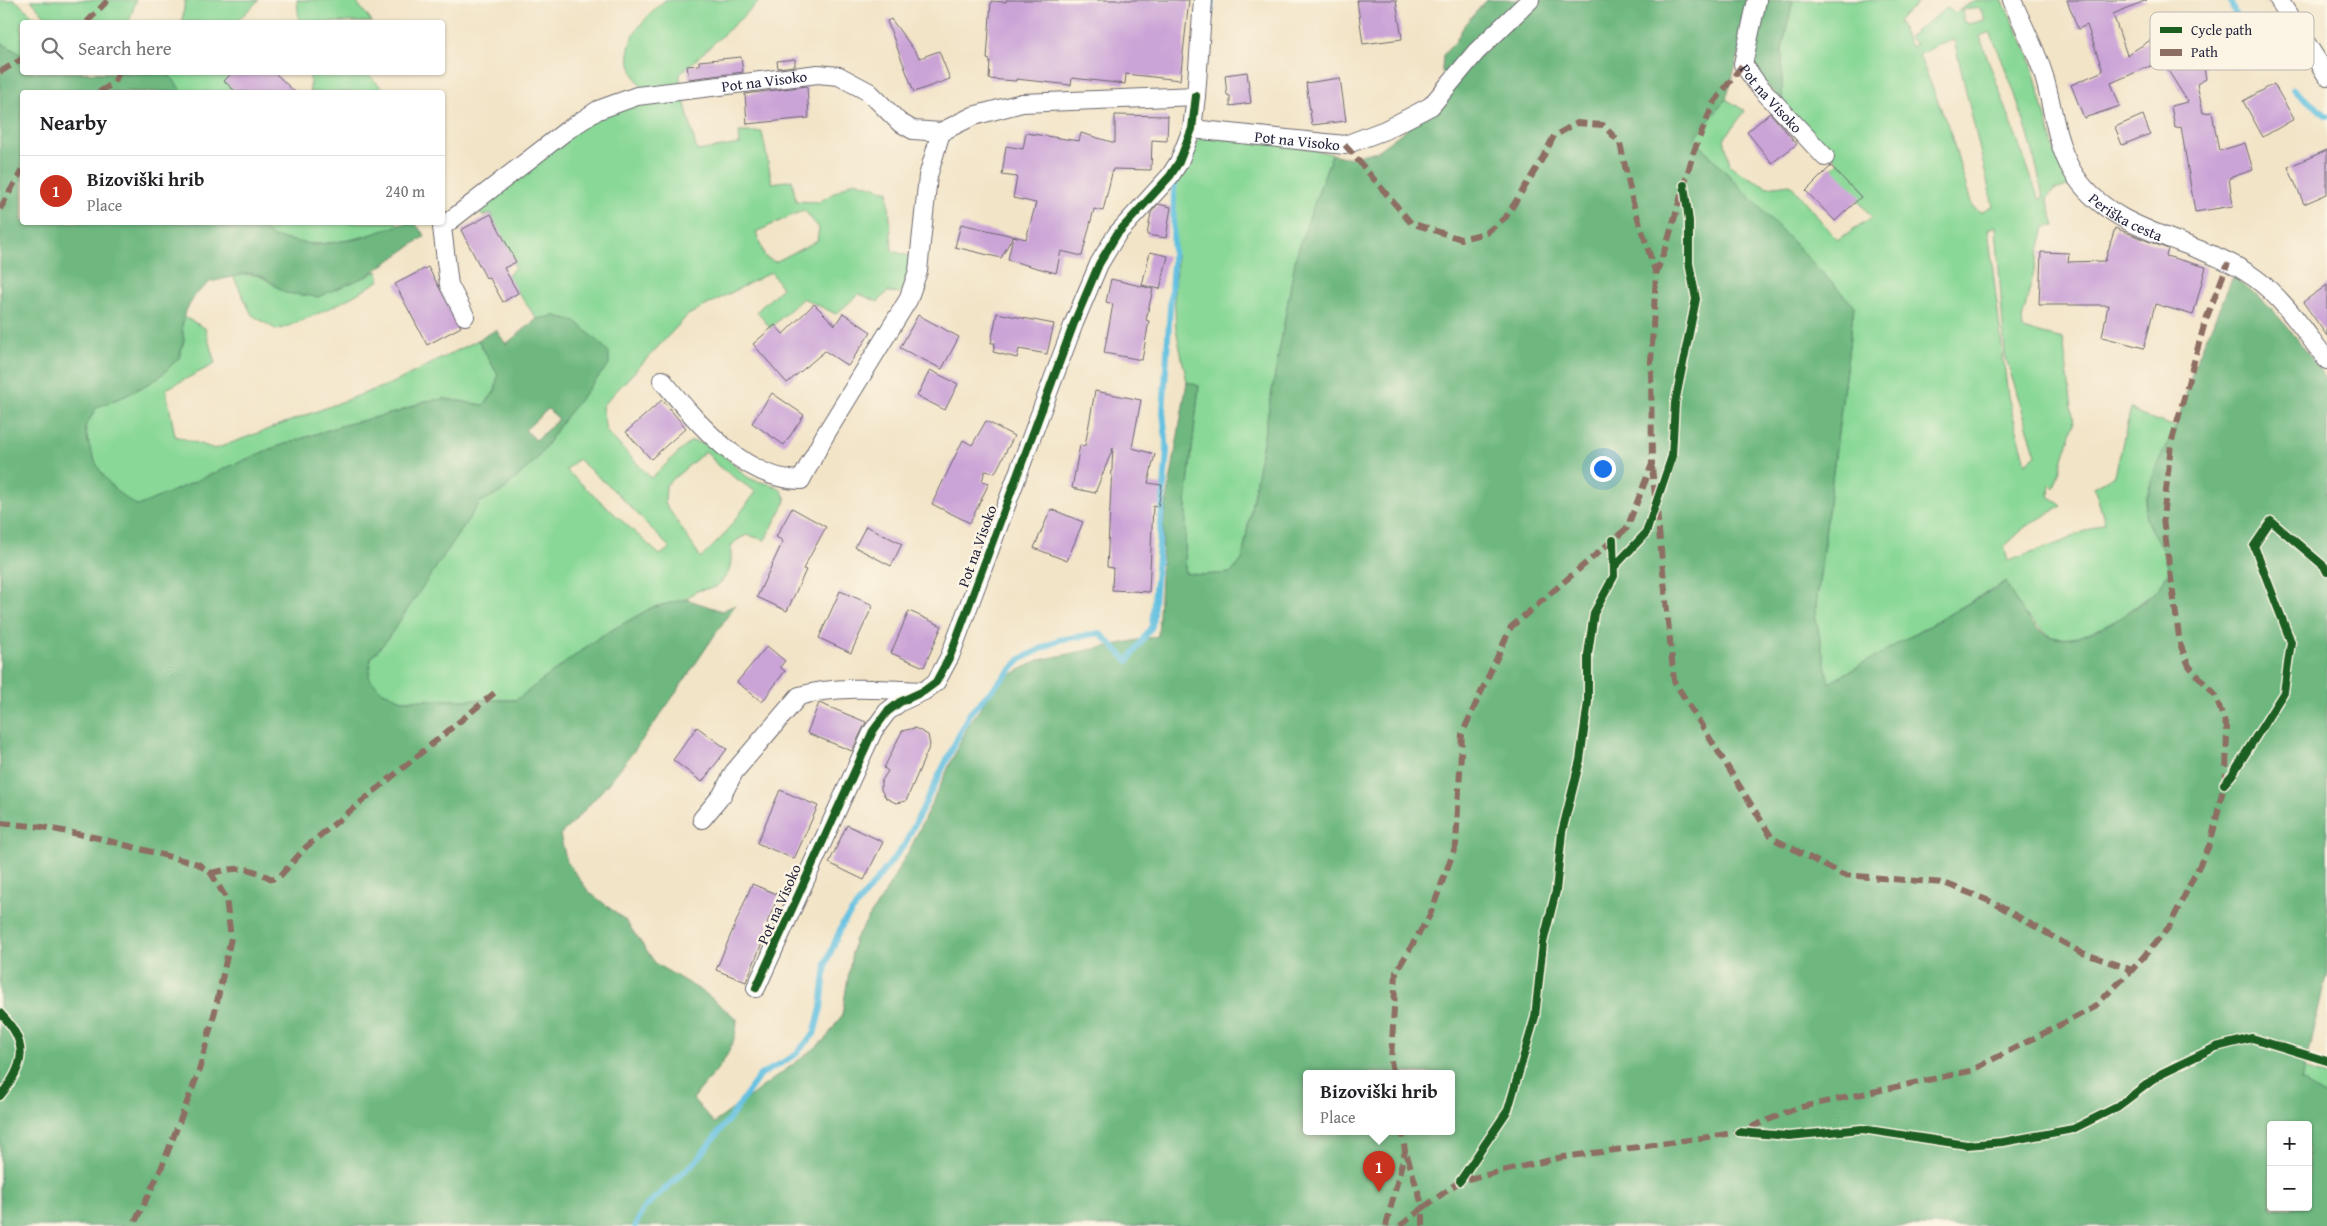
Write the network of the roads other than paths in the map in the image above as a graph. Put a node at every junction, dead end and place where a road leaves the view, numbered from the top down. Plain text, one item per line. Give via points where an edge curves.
1 (1203, 0) edge
2 (1530, 0) edge
3 (1757, 0) edge
4 (2012, 0) edge
5 (2280, 0) edge
6 (2287, 12) edge
7 (2314, 55) edge
8 (2327, 76) edge
9 (1196, 96) junction
10 (1192, 129) junction
11 (941, 132) junction
12 (1825, 157) dead end
13 (445, 225) edge
14 (445, 225) edge
15 (465, 316) dead end
16 (2327, 360) edge
17 (662, 380) dead end
18 (924, 691) junction
19 (702, 820) dead end
20 (756, 988) dead end

1 - 9 street, Pot na Visoko
2 - 10 street, Pot na Visoko via 1476,52 1431,106 1385,130 1345,145
3 - 12 street, Pot na Visoko via 1743,64 1758,85
4 - 16 street, Periška cesta via 2043,72 2062,150 2076,177 2094,198 2114,214 2255,278 2283,304
5 - 6 street
7 - 8 street
9 - 10 street, Pot na Visoko
9 - 11 street via 1022,103 973,116
10 - 18 street, Pot na Visoko via 1170,176 1117,234 1099,264 950,656 936,682
11 - 13 street, Pot na Visoko via 913,130 899,122 869,92 838,76 818,74 637,96 598,110 566,131
11 - 17 street via 928,176 918,271 908,300 801,480 785,480 752,466 706,432
14 - 15 street, Pot na Visoko via 442,227 449,285
18 - 19 street via 888,689 814,692 800,696 734,772 722,796
18 - 20 street, Pot na Visoko via 894,707 872,731

